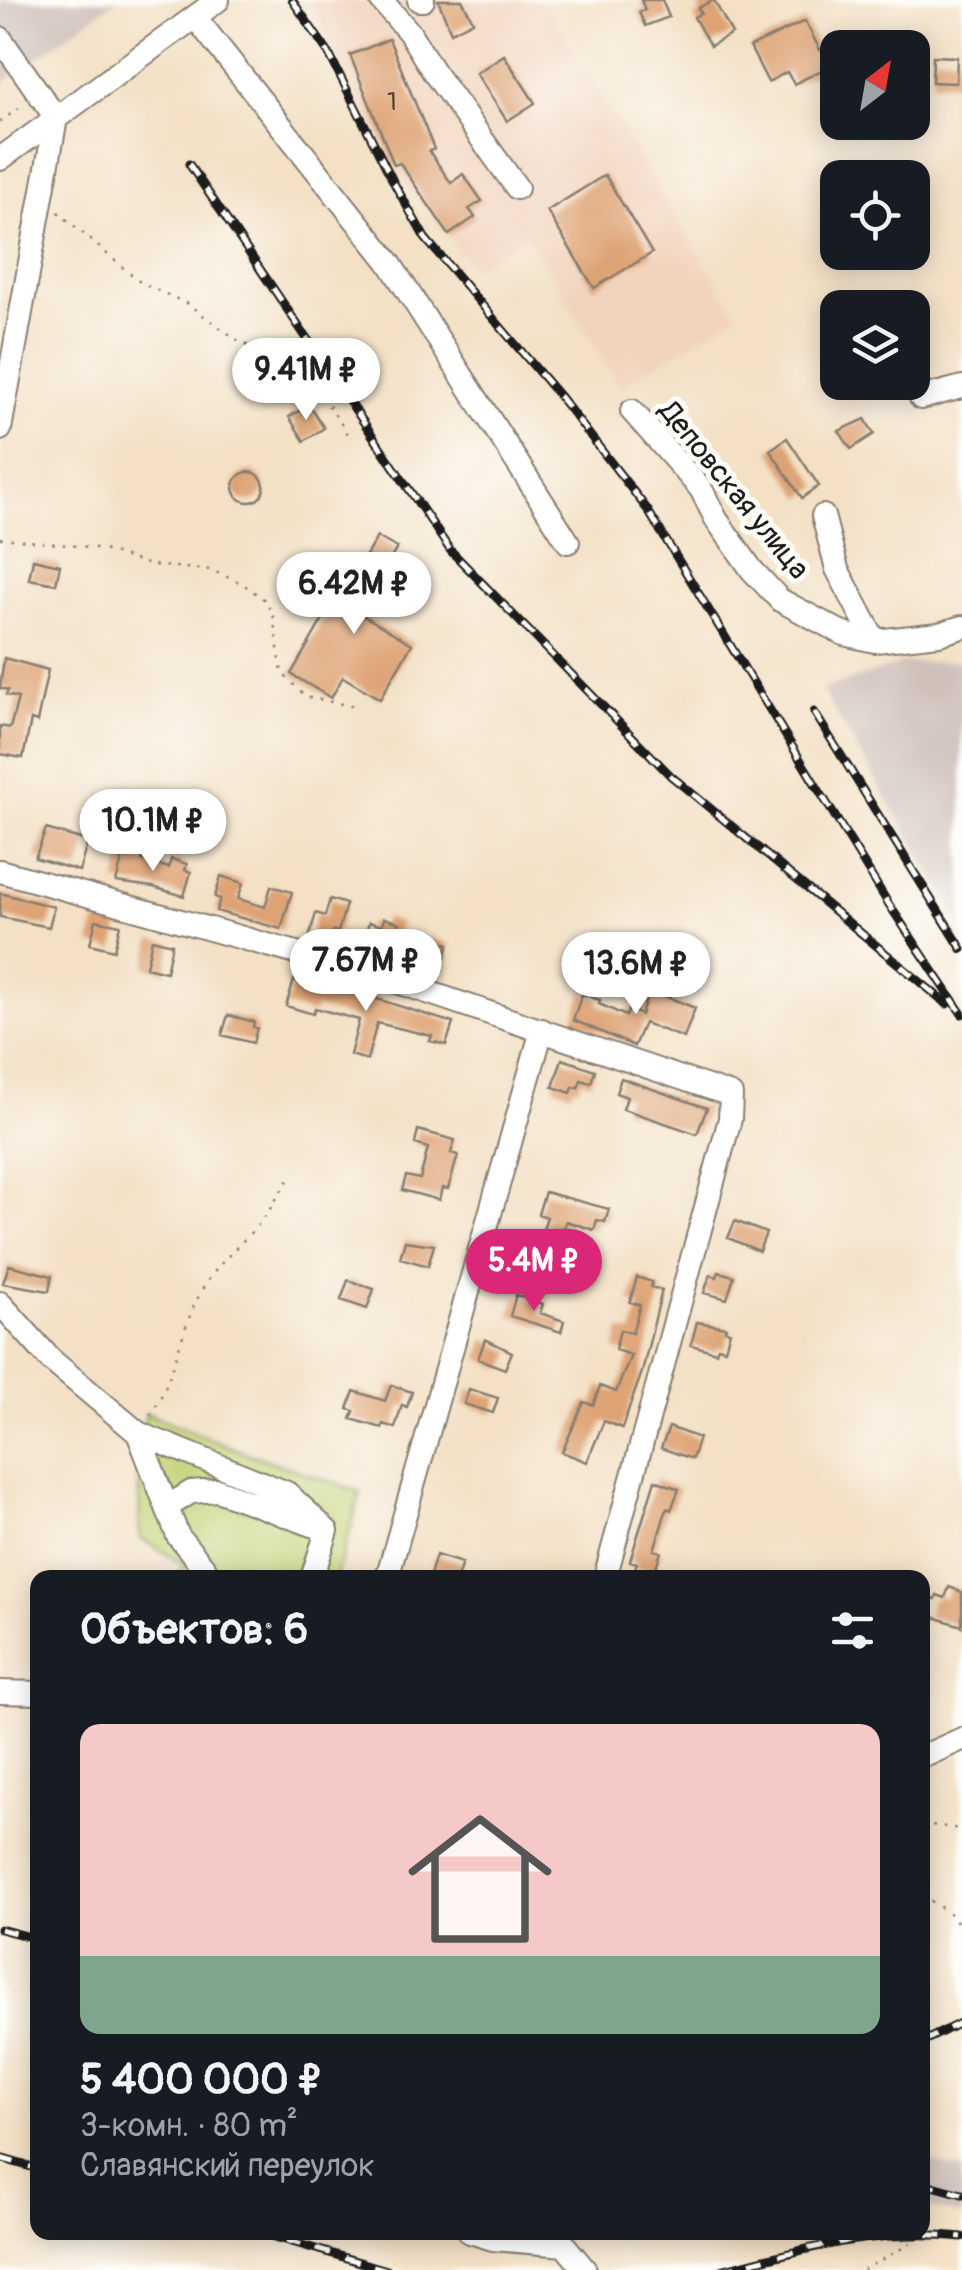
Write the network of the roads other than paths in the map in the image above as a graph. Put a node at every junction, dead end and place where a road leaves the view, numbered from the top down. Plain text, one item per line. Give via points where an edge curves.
1 (218, 0) edge
2 (381, 0) edge
3 (196, 17) junction
4 (0, 38) edge
5 (56, 118) junction
6 (0, 159) edge
7 (516, 188) dead end
8 (962, 387) edge
9 (930, 396) edge
10 (632, 411) dead end
11 (0, 429) edge
12 (823, 516) dead end
13 (568, 542) dead end
14 (962, 627) edge
15 (875, 641) junction
16 (0, 871) edge
17 (542, 1030) junction
18 (0, 1303) edge
19 (138, 1433) junction
20 (167, 1507) junction
21 (327, 1531) junction
22 (203, 1570) edge
23 (315, 1570) edge
24 (388, 1570) edge
25 (606, 1570) edge
26 (0, 1692) edge
27 (30, 1693) edge
28 (962, 1739) edge
29 (930, 1753) edge
30 (560, 2240) edge
31 (584, 2270) edge

1 - 3 street
2 - 7 street
3 - 5 street
3 - 13 street via 389,262
4 - 5 street
5 - 6 street
5 - 11 street
8 - 9 street
10 - 15 street, Деповская улица via 701,489 716,520 780,600 844,634
12 - 15 street via 837,569
14 - 15 street, Деповская улица
16 - 17 street via 380,976
17 - 24 street
17 - 25 street via 731,1095 730,1119
18 - 19 street via 52,1360
19 - 20 street
19 - 21 street via 287,1493
20 - 21 street via 191,1492 217,1490
20 - 22 street
21 - 23 street
26 - 27 street
28 - 29 street
30 - 31 street

